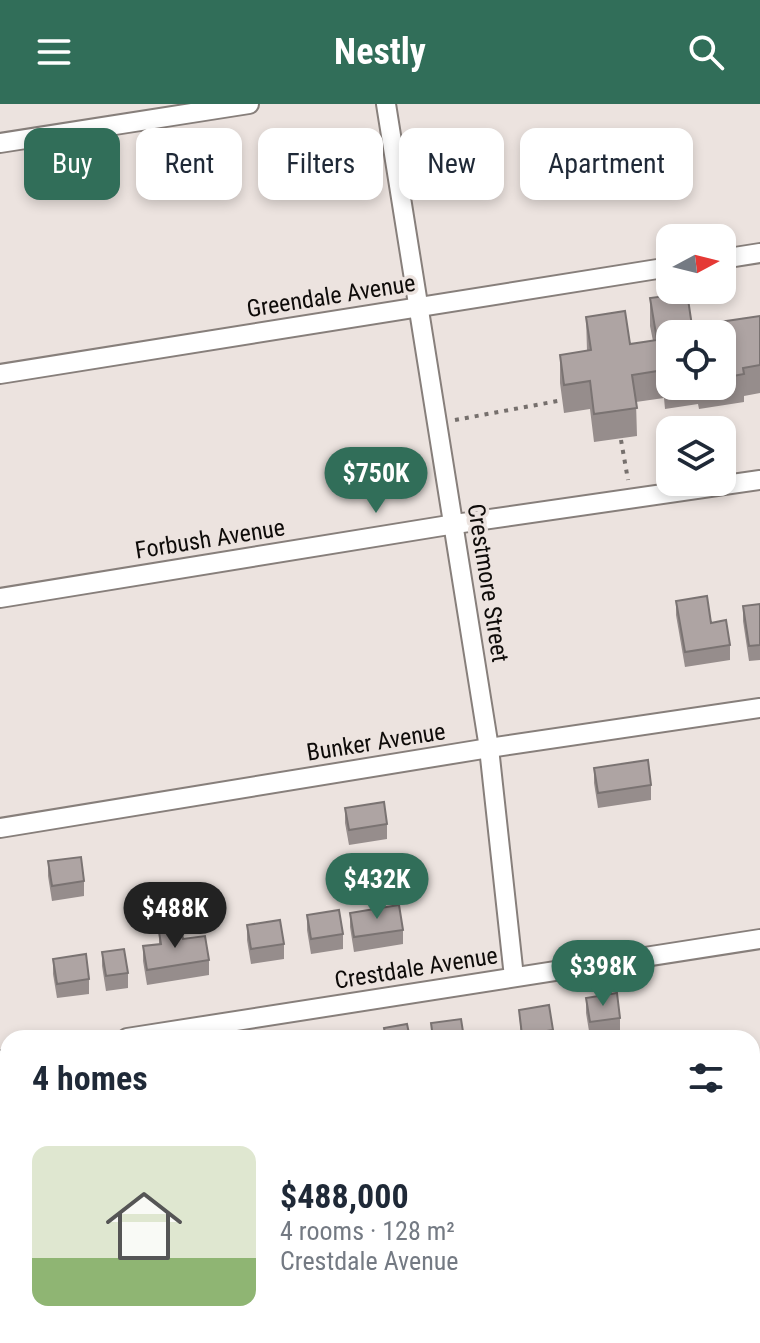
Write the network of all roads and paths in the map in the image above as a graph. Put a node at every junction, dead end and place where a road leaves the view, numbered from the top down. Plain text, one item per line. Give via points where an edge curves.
1 (249, 104) edge
2 (386, 104) edge
3 (0, 143) edge
4 (760, 253) edge
5 (736, 257) edge
6 (656, 269) edge
7 (418, 306) junction
8 (0, 374) edge
9 (563, 400) edge
10 (437, 424) junction
11 (621, 440) dead end
12 (760, 480) edge
13 (630, 499) junction
14 (455, 524) junction
15 (0, 598) edge
16 (760, 708) edge
17 (489, 748) junction
18 (0, 828) edge
19 (760, 939) edge
20 (514, 977) junction
21 (205, 1030) edge

1 - 3 street
2 - 7 street, Crestmore Street
4 - 5 street
6 - 7 street, Greendale Avenue
7 - 8 street, Greendale Avenue
7 - 10 street, Crestmore Street
9 - 10 path
10 - 14 street, Crestmore Street
11 - 13 path
12 - 13 street, Forbush Avenue
13 - 14 street, Forbush Avenue
14 - 15 street, Forbush Avenue
14 - 17 street, Crestmore Street
16 - 17 street, Bunker Avenue
17 - 18 street, Bunker Avenue
17 - 20 street, Crestmore Street
19 - 20 street, Crestdale Avenue
20 - 21 street, Crestdale Avenue

